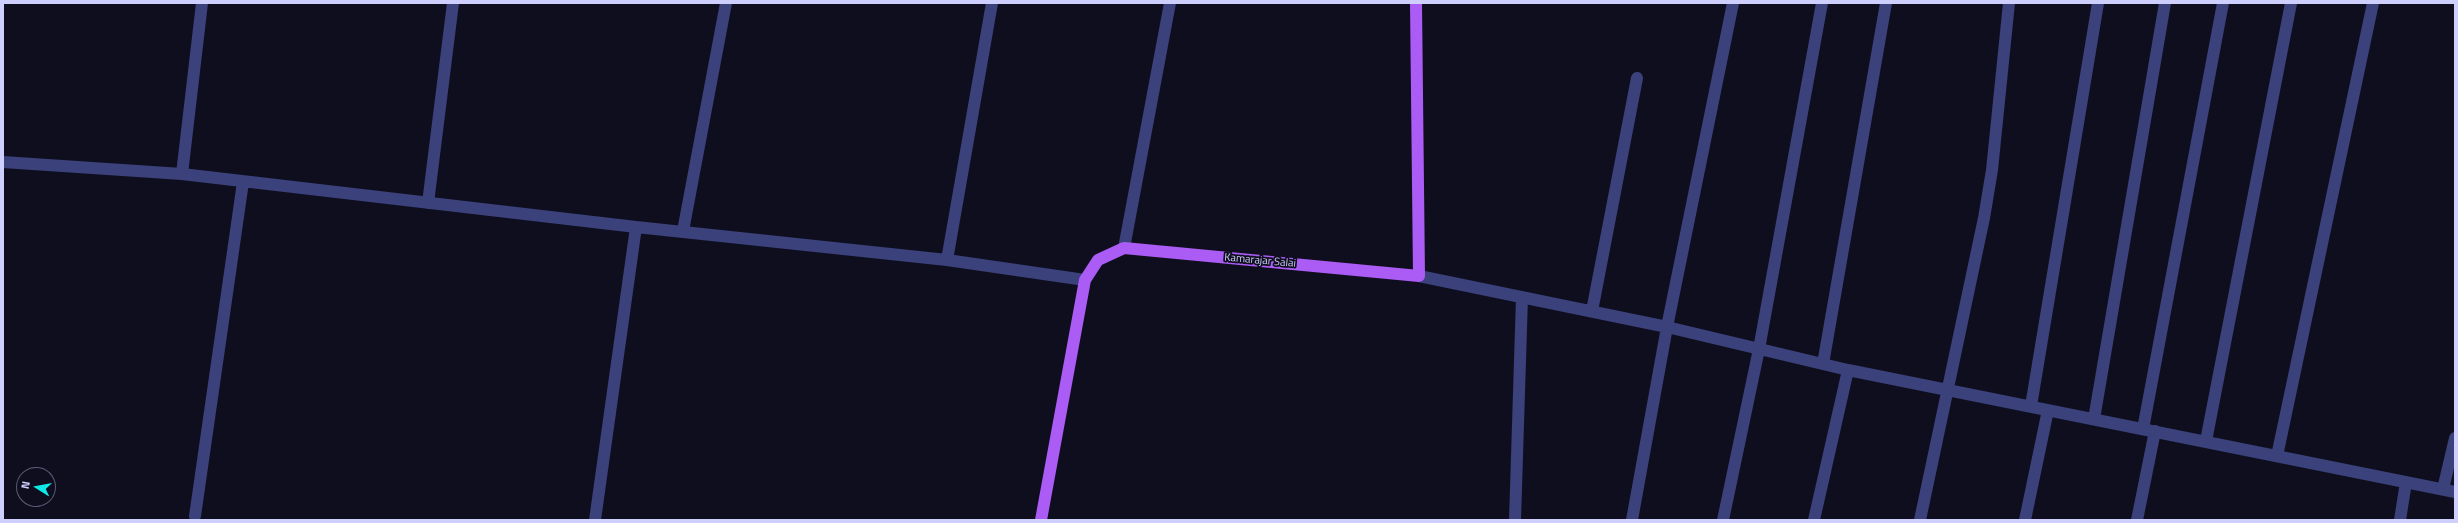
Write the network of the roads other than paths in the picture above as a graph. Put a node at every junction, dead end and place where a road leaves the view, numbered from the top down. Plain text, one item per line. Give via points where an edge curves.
1 (202, 3) edge
2 (453, 3) edge
3 (726, 3) edge
4 (992, 3) edge
5 (1170, 3) edge
6 (1416, 3) edge
7 (1733, 3) edge
8 (1822, 3) edge
9 (1886, 3) edge
10 (2009, 3) edge
11 (2098, 3) edge
12 (2165, 3) edge
13 (2222, 3) edge
14 (2291, 3) edge
15 (2373, 3) edge
16 (1637, 78) dead end
17 (3, 162) edge
18 (182, 174) junction
19 (243, 182) junction
20 (428, 203) junction
21 (636, 227) junction
22 (683, 231) junction
23 (1124, 248) junction
24 (947, 260) junction
25 (1419, 276) junction
26 (1085, 280) junction
27 (1522, 297) junction
28 (1592, 311) junction
29 (1667, 326) junction
30 (1759, 349) junction
31 (1823, 364) junction
32 (1848, 370) junction
33 (1946, 390) junction
34 (2031, 406) junction
35 (2048, 410) junction
36 (2094, 420) junction
37 (2143, 429) junction
38 (2155, 431) junction
39 (2455, 438) edge
40 (2206, 441) junction
41 (2277, 456) junction
42 (2406, 482) junction
43 (2443, 489) junction
44 (2455, 492) edge
45 (195, 516) dead end
46 (595, 520) edge
47 (1041, 520) edge
48 (1515, 520) edge
49 (1632, 520) edge
50 (1723, 520) edge
51 (1814, 520) edge
52 (1920, 520) edge
53 (2025, 520) edge
54 (2137, 520) edge
55 (2400, 520) edge

1 - 18 street
2 - 20 street
3 - 22 street
4 - 24 street
5 - 23 street
6 - 25 main road
7 - 29 street
8 - 30 street
9 - 31 street
10 - 33 street via 1992,170
11 - 34 street
12 - 36 street
13 - 37 street
14 - 40 street
15 - 41 street
16 - 28 street
17 - 18 street
18 - 19 street
19 - 20 street
19 - 45 street
20 - 21 street
21 - 22 street
21 - 46 street
22 - 24 street
23 - 25 main road, Kamarajar Salai
23 - 26 main road via 1098,260
24 - 26 street
25 - 27 street
26 - 47 main road
27 - 28 street
27 - 48 street
28 - 29 street
29 - 30 street
29 - 49 street
30 - 31 street
30 - 50 street
31 - 32 street
32 - 33 street
32 - 51 street
33 - 34 street
33 - 52 street
34 - 35 street
35 - 36 street
35 - 53 street
36 - 37 street
37 - 38 street
38 - 40 street
38 - 54 street
39 - 43 street
40 - 41 street
41 - 42 street
42 - 43 street
42 - 55 street
43 - 44 street

